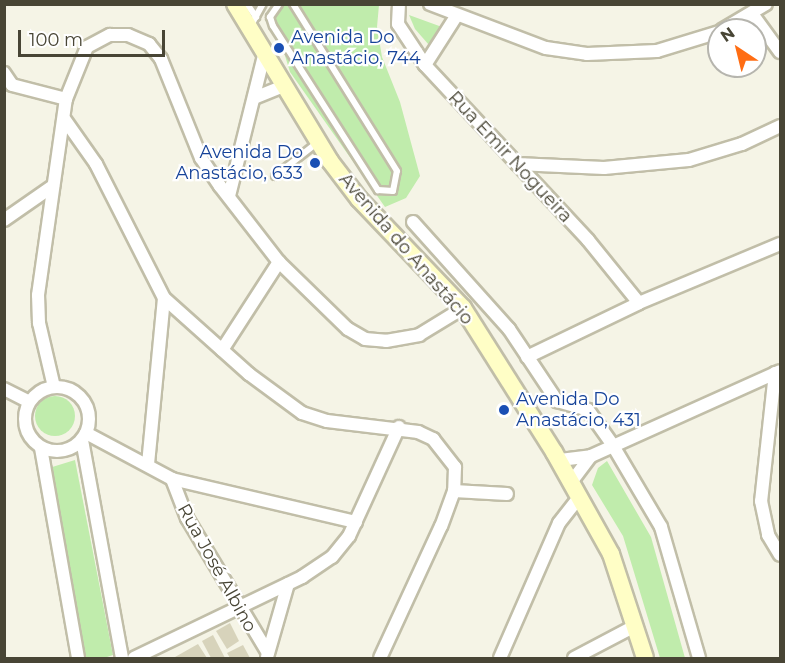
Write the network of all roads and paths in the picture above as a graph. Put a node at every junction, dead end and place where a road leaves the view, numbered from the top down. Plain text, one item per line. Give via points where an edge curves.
1 (235, 4) edge
2 (247, 4) edge
3 (263, 4) edge
4 (279, 4) edge
5 (293, 4) edge
6 (399, 4) edge
7 (430, 4) edge
8 (766, 4) edge
9 (457, 15) junction
10 (753, 15) junction
11 (747, 18) edge
12 (253, 22) junction
13 (707, 35) edge
14 (265, 52) junction
15 (780, 52) edge
16 (425, 65) junction
17 (4, 73) edge
18 (284, 86) junction
19 (8, 89) edge
20 (254, 98) junction
21 (66, 99) junction
22 (65, 120) junction
23 (780, 126) edge
24 (318, 142) junction
25 (517, 164) junction
26 (275, 176) dead end
27 (52, 186) junction
28 (229, 196) junction
29 (4, 220) edge
30 (413, 222) dead end
31 (780, 244) edge
32 (279, 262) junction
33 (164, 298) junction
34 (639, 303) junction
35 (463, 309) junction
36 (222, 351) junction
37 (527, 357) junction
38 (778, 372) edge
39 (54, 387) junction
40 (4, 389) edge
41 (28, 402) junction
42 (399, 428) junction
43 (84, 436) junction
44 (612, 444) junction
45 (41, 448) junction
46 (591, 456) junction
47 (560, 460) junction
48 (148, 465) junction
49 (172, 479) junction
50 (572, 481) junction
51 (454, 491) junction
52 (507, 494) dead end
53 (580, 496) junction
54 (592, 516) junction
55 (561, 520) junction
56 (356, 522) junction
57 (780, 555) edge
58 (288, 584) junction
59 (238, 608) junction
60 (634, 626) junction
61 (267, 656) edge
62 (501, 657) edge
63 (78, 658) edge
64 (122, 658) edge
65 (134, 658) edge
66 (381, 658) edge
67 (574, 658) edge
68 (645, 658) edge
69 (699, 658) edge

1 - 12 main road, Avenida do Anastácio
2 - 12 lane
3 - 12 lane
4 - 5 lane via 270,17 273,26 378,190 393,191 397,171
6 - 16 street, Rua Emir Nogueira via 398,24
7 - 9 street
8 - 10 street
9 - 13 street via 546,48 587,54 657,51
9 - 16 street
10 - 11 street
10 - 15 street
12 - 14 main road, Avenida do Anastácio
14 - 18 main road, Avenida do Anastácio
14 - 20 street
16 - 25 street, Rua Emir Nogueira
17 - 19 street
18 - 20 street
18 - 24 main road, Avenida do Anastácio
19 - 21 street
20 - 28 street
21 - 22 street
21 - 28 street via 79,59 94,41 120,33 149,44 161,59 201,158
22 - 27 street
22 - 33 street via 96,164
23 - 25 street via 742,144 689,160 604,168
24 - 26 lane
24 - 35 main road, Avenida do Anastácio via 359,199
25 - 34 street, Rua Emir Nogueira via 588,240
27 - 29 street
27 - 39 street via 38,295 39,323
28 - 32 street
30 - 37 street, Avenida do Anastácio via 490,306
31 - 34 street
32 - 35 street via 328,312 364,339 386,341 419,335
32 - 36 street
33 - 36 street
33 - 48 street
34 - 37 street
35 - 47 main road, Avenida do Anastácio
36 - 42 street via 302,413 327,421
37 - 44 street, Avenida do Anastácio via 557,401 588,410
38 - 44 street
38 - 57 street via 761,501 768,534
39 - 41 street via 44,389
39 - 43 street via 68,388 83,401 89,420
40 - 41 street
41 - 45 street via 25,428
42 - 51 street via 433,439 447,454 454,466
42 - 56 street
43 - 45 street via 70,449 55,452
43 - 48 street
43 - 64 street
44 - 46 street
44 - 69 street, Avenida do Anastácio via 660,527
45 - 63 street
46 - 47 street
46 - 50 street
47 - 50 main road, Avenida do Anastácio
48 - 49 street
49 - 56 street
49 - 59 street, Rua José Albino via 187,518
50 - 53 main road, Avenida do Anastácio
51 - 52 street
51 - 66 street
53 - 54 main road, Avenida do Anastácio
53 - 55 street
54 - 55 street
54 - 60 main road, Avenida do Anastácio via 611,554
55 - 62 street
56 - 58 street via 332,557
58 - 59 street
58 - 61 street, Rua José Albino
59 - 61 street, Rua José Albino
59 - 65 street
60 - 67 street
60 - 68 main road, Avenida do Anastácio

